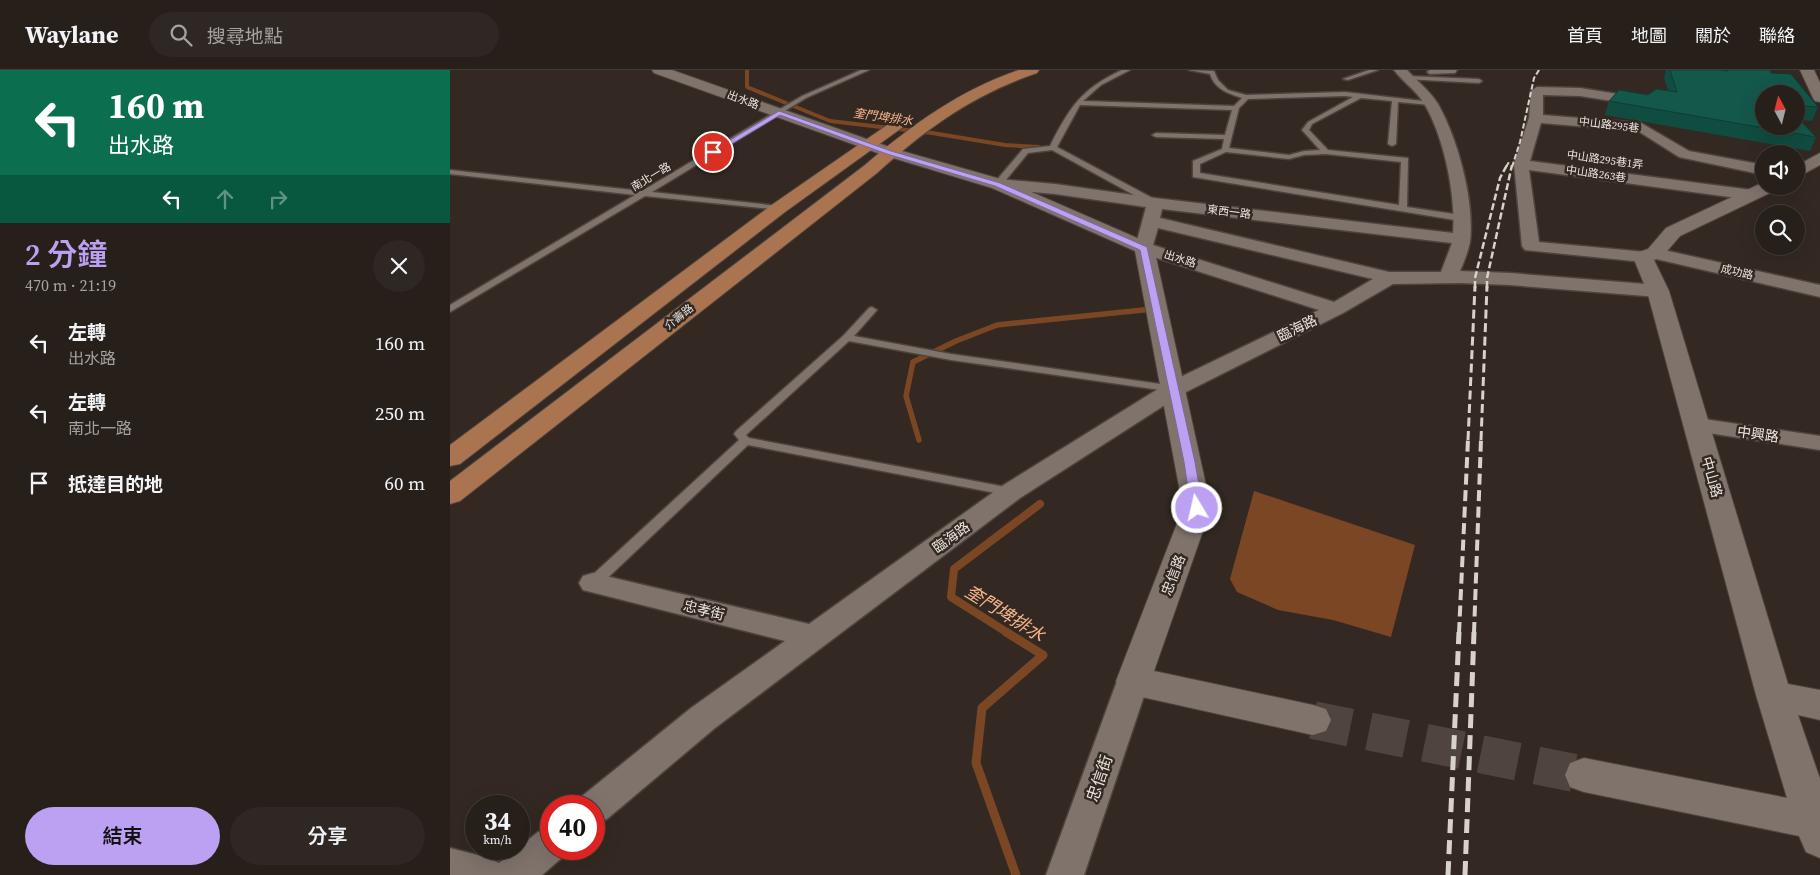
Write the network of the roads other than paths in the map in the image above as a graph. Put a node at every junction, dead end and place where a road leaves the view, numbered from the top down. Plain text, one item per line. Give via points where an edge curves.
1 (659, 70) edge
2 (866, 70) edge
3 (1000, 70) edge
4 (1032, 70) edge
5 (1128, 70) edge
6 (1192, 70) edge
7 (1375, 70) edge
8 (1808, 70) edge
9 (1455, 71) edge
10 (1403, 74) edge
11 (1346, 79) dead end
12 (1479, 81) dead end
13 (1361, 95) junction
14 (1820, 95) edge
15 (1246, 97) junction
16 (1395, 99) junction
17 (1644, 102) edge
18 (1078, 103) junction
19 (1430, 103) junction
20 (928, 106) dead end
21 (1236, 108) junction
22 (782, 111) junction
23 (1536, 118) junction
24 (897, 133) junction
25 (1156, 135) dead end
26 (1228, 137) junction
27 (1392, 144) dead end
28 (1054, 148) junction
29 (1525, 148) junction
30 (1226, 150) junction
31 (1544, 151) dead end
32 (1326, 152) junction
33 (1820, 160) edge
34 (1521, 164) junction
35 (1663, 168) dead end
36 (1755, 168) edge
37 (1805, 168) edge
38 (450, 172) edge
39 (998, 184) junction
40 (1678, 185) junction
41 (647, 192) junction
42 (1755, 194) edge
43 (1752, 195) junction
44 (1155, 203) junction
45 (779, 208) junction
46 (1403, 208) junction
47 (1461, 218) junction
48 (1151, 221) junction
49 (1461, 239) junction
50 (1144, 248) junction
51 (1649, 255) junction
52 (1389, 278) junction
53 (1448, 278) junction
54 (1658, 291) junction
55 (1820, 291) edge
56 (450, 309) edge
57 (1336, 309) junction
58 (872, 310) dead end
59 (847, 338) junction
60 (1174, 390) junction
61 (1696, 425) junction
62 (745, 441) junction
63 (1820, 443) edge
64 (450, 458) edge
65 (1012, 492) junction
66 (450, 495) edge
67 (593, 583) joint
68 (815, 636) junction
69 (1133, 681) junction
70 (1774, 695) junction
71 (1820, 705) edge
72 (1313, 720) tunnel mouth
73 (1584, 775) tunnel mouth
74 (605, 799) edge
75 (1817, 830) edge
76 (540, 853) edge
77 (450, 866) edge
78 (485, 875) edge
79 (513, 875) edge
80 (1065, 875) edge

1 - 22 street, 出水路
2 - 22 lane, 南北一路
3 - 20 main road via 958,86
4 - 24 main road, 介壽路 via 976,92
5 - 18 lane via 1106,79 1082,96
6 - 15 lane via 1212,72 1215,81 1226,91
7 - 11 lane
8 - 14 street
9 - 10 lane
10 - 12 lane
10 - 19 street
13 - 15 lane
13 - 16 lane
13 - 32 lane via 1310,123 1305,130
15 - 21 lane
16 - 19 lane
16 - 27 lane
17 - 23 street via 1546,90 1537,92
18 - 21 lane
18 - 28 lane
19 - 47 street via 1454,167
21 - 26 lane
22 - 24 street, 出水路
22 - 41 lane, 南北一路
23 - 29 street
23 - 36 street, 中山路295巷 via 1641,127 1684,154
24 - 39 street, 出水路
24 - 45 main road, 介壽路
24 - 66 main road, 介壽路 via 863,175
25 - 26 lane
26 - 30 lane
28 - 39 lane via 1026,151
28 - 44 lane
29 - 31 street
29 - 34 street
30 - 32 lane via 1289,157
30 - 46 lane via 1196,163 1196,175
32 - 46 lane via 1405,160
33 - 37 street
34 - 40 street, 中山路263巷
34 - 51 street, 成功路 via 1531,246
35 - 40 street, 中山路295巷1弄
38 - 41 lane
39 - 44 street, 東西一路
39 - 50 street, 出水路
40 - 43 street, 中山路263巷
41 - 45 lane
41 - 56 lane, 南北一路
42 - 43 street
43 - 51 street via 1673,232
44 - 48 street, 忠信路
44 - 49 street, 東西一路
45 - 64 main road, 介壽路
46 - 47 lane
47 - 49 street
48 - 50 street, 忠信路
48 - 52 street
49 - 53 street
50 - 57 street, 出水路
50 - 60 street, 忠信路
51 - 54 street, 中山路
51 - 55 street, 成功路
52 - 53 street
52 - 57 street, 臨海路
53 - 54 street via 1531,280
54 - 61 street, 中山路
57 - 60 street, 臨海路
58 - 59 lane
59 - 60 lane
59 - 62 lane via 740,434
60 - 65 street, 臨海路
60 - 69 street, 忠信路 via 1197,508
61 - 63 street, 中興路
61 - 70 street, 中山路
62 - 65 lane
62 - 67 lane
65 - 68 street, 臨海路
67 - 68 street, 忠孝街
68 - 74 street, 臨海路 via 703,718
69 - 72 street
69 - 80 street, 忠信街
70 - 71 street
70 - 75 street, 中山路
73 - 75 street
76 - 79 street
77 - 78 street

